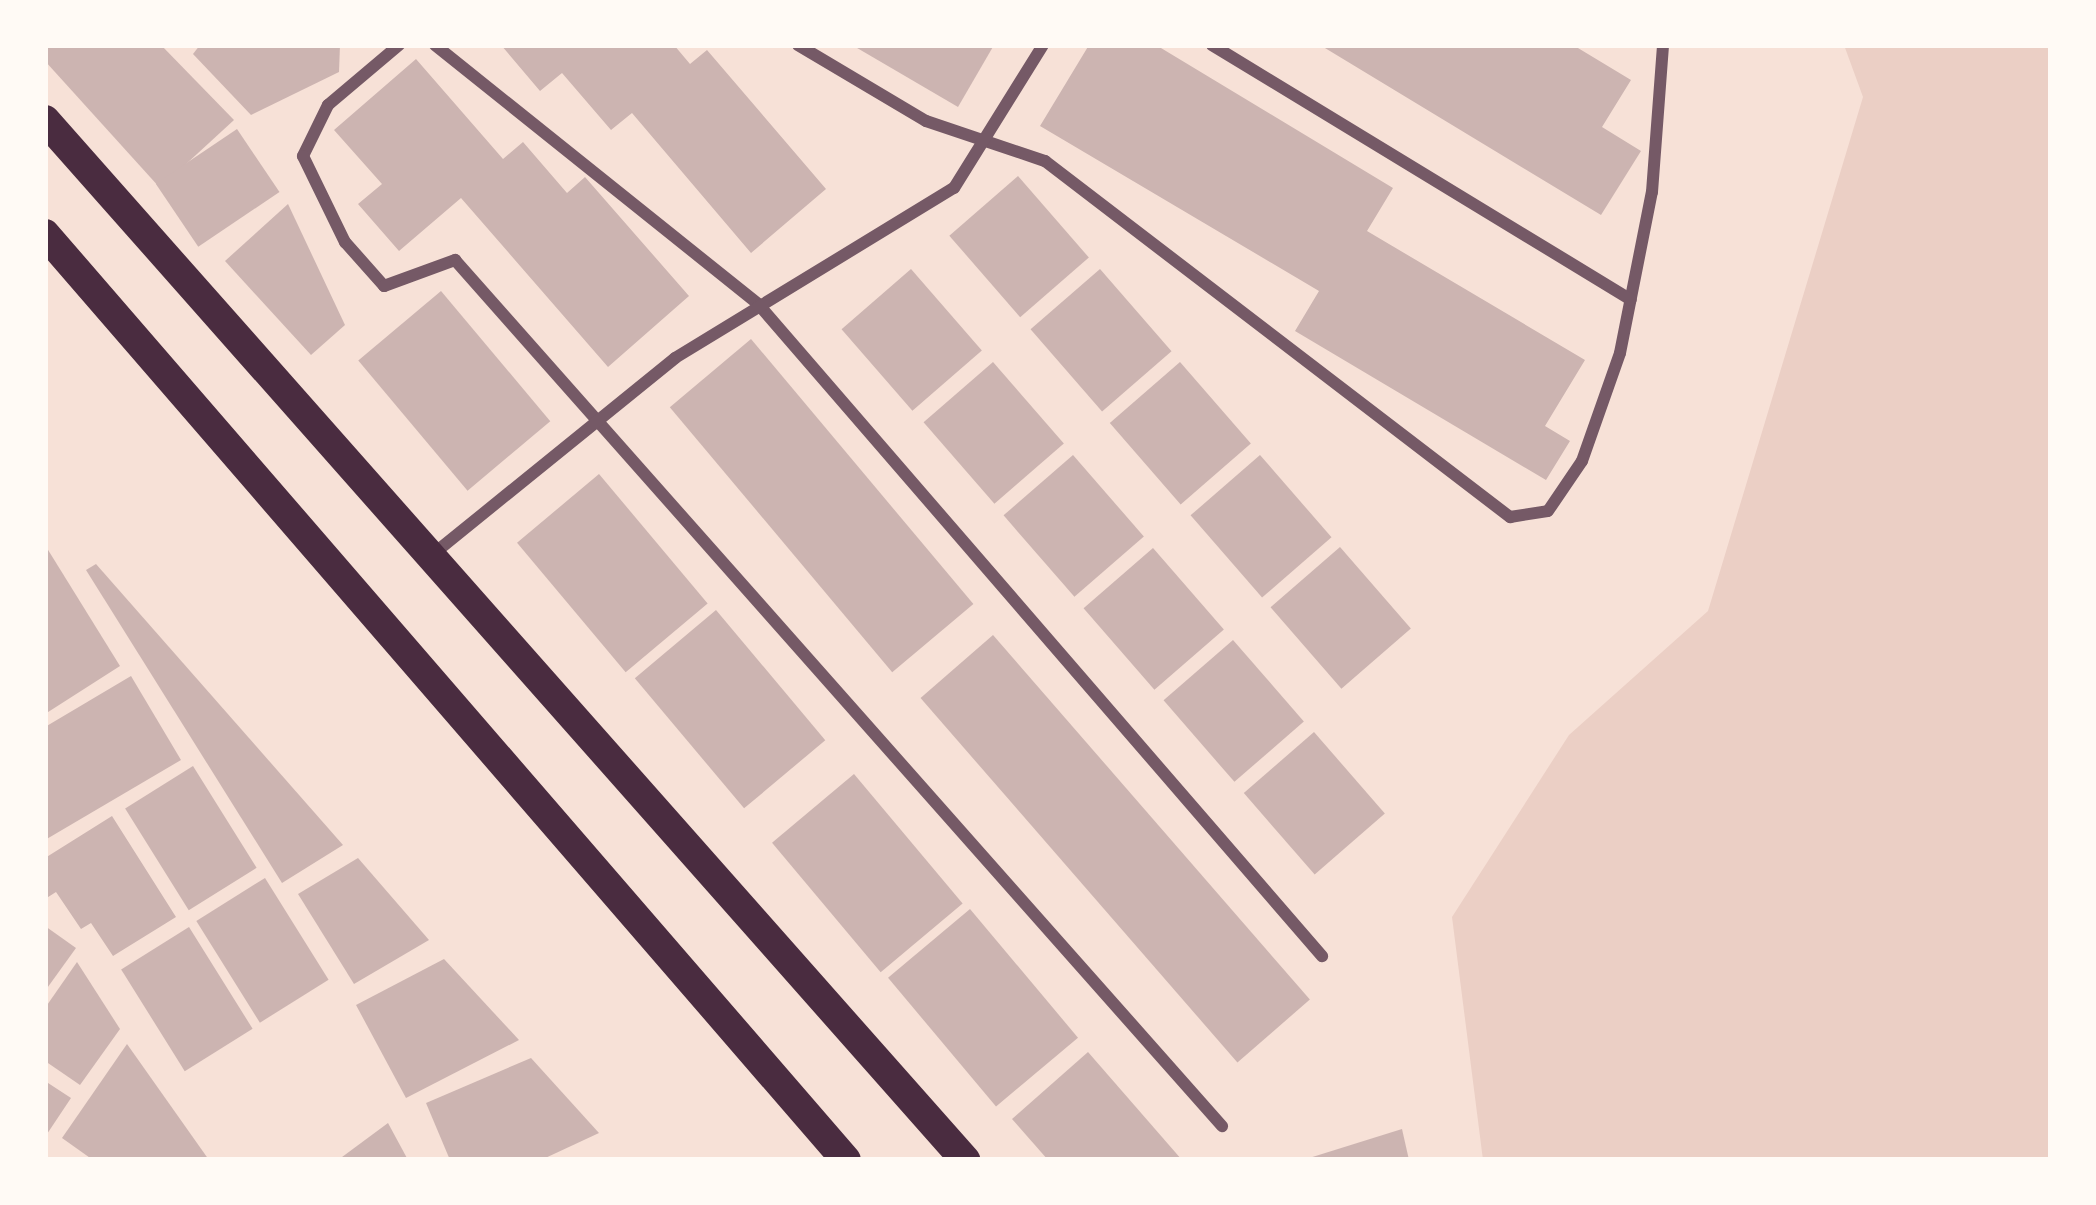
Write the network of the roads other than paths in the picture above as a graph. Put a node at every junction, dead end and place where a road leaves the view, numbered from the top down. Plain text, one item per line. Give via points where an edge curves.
1 (399, 45) edge
2 (435, 45) edge
3 (798, 45) edge
4 (1043, 45) edge
5 (1212, 45) edge
6 (1661, 46) edge
7 (45, 120) edge
8 (984, 141) junction
9 (45, 234) edge
10 (1631, 300) junction
11 (759, 305) junction
12 (598, 421) junction
13 (431, 556) junction
14 (1322, 956) dead end
15 (1222, 1126) dead end
16 (846, 1160) edge
17 (965, 1160) edge

1 - 12 street via 328,104 303,156 344,242 384,286 454,260
2 - 11 street
3 - 8 street via 926,121
4 - 8 street
5 - 10 street
6 - 10 street via 1652,192
7 - 13 main road
8 - 10 street via 1045,161 1510,517 1548,511 1582,461
8 - 11 street via 954,188
9 - 16 main road
11 - 12 street via 675,358
11 - 14 street
12 - 13 street
12 - 15 street
13 - 17 main road

